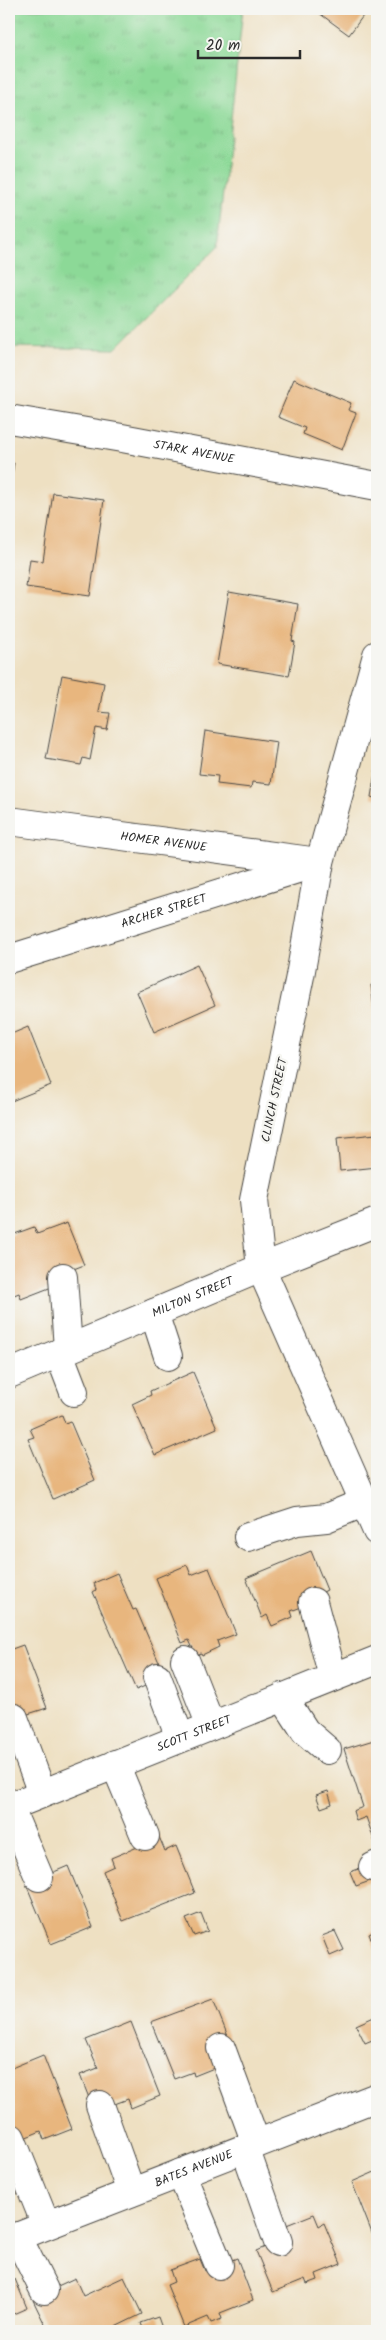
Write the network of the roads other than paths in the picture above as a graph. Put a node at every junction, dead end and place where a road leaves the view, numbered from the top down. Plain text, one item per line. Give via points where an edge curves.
1 (9, 419) edge
2 (377, 486) edge
3 (377, 655) edge
4 (9, 821) edge
5 (320, 862) junction
6 (9, 959) edge
7 (377, 1222) edge
8 (261, 1268) junction
9 (63, 1277) dead end
10 (154, 1313) junction
11 (64, 1351) junction
12 (168, 1356) dead end
13 (9, 1374) edge
14 (74, 1392) dead end
15 (365, 1502) junction
16 (377, 1531) edge
17 (248, 1537) dead end
18 (312, 1602) dead end
19 (185, 1660) dead end
20 (377, 1660) edge
21 (156, 1677) dead end
22 (333, 1677) junction
23 (283, 1697) junction
24 (14, 1718) dead end
25 (210, 1726) junction
26 (180, 1738) junction
27 (327, 1750) dead end
28 (116, 1764) junction
29 (42, 1793) junction
30 (9, 1806) edge
31 (145, 1836) dead end
32 (39, 1878) dead end
33 (221, 2048) dead end
34 (377, 2097) edge
35 (100, 2105) dead end
36 (11, 2138) dead end
37 (251, 2146) junction
38 (181, 2173) junction
39 (131, 2192) junction
40 (46, 2225) junction
41 (13, 2238) edge
42 (278, 2242) dead end
43 (219, 2265) dead end
44 (44, 2290) dead end

1 - 2 street, STARK AVENUE
3 - 5 street, CLINCH STREET
4 - 5 street, HOMER AVENUE
5 - 6 street, ARCHER STREET
5 - 8 street, CLINCH STREET via 254,1200
7 - 8 street, MILTON STREET
8 - 10 street, MILTON STREET
8 - 15 street, CLINCH STREET
9 - 11 street
10 - 11 street, MILTON STREET
10 - 12 street
11 - 13 street, MILTON STREET
11 - 14 street
15 - 16 street, CLINCH STREET
15 - 17 street via 326,1518 298,1521
18 - 22 street
19 - 25 street
20 - 22 street, SCOTT STREET
21 - 26 street
22 - 23 street, SCOTT STREET
23 - 25 street, SCOTT STREET
23 - 27 street via 305,1731
24 - 29 street
25 - 26 street, SCOTT STREET
26 - 28 street, SCOTT STREET
28 - 29 street, SCOTT STREET
28 - 31 street
29 - 30 street, SCOTT STREET
30 - 32 street
33 - 37 street
34 - 37 street, BATES AVENUE
35 - 39 street
36 - 40 street
37 - 38 street, BATES AVENUE
37 - 42 street
38 - 39 street, BATES AVENUE
38 - 43 street
39 - 40 street, BATES AVENUE
40 - 41 street, BATES AVENUE
41 - 44 street

